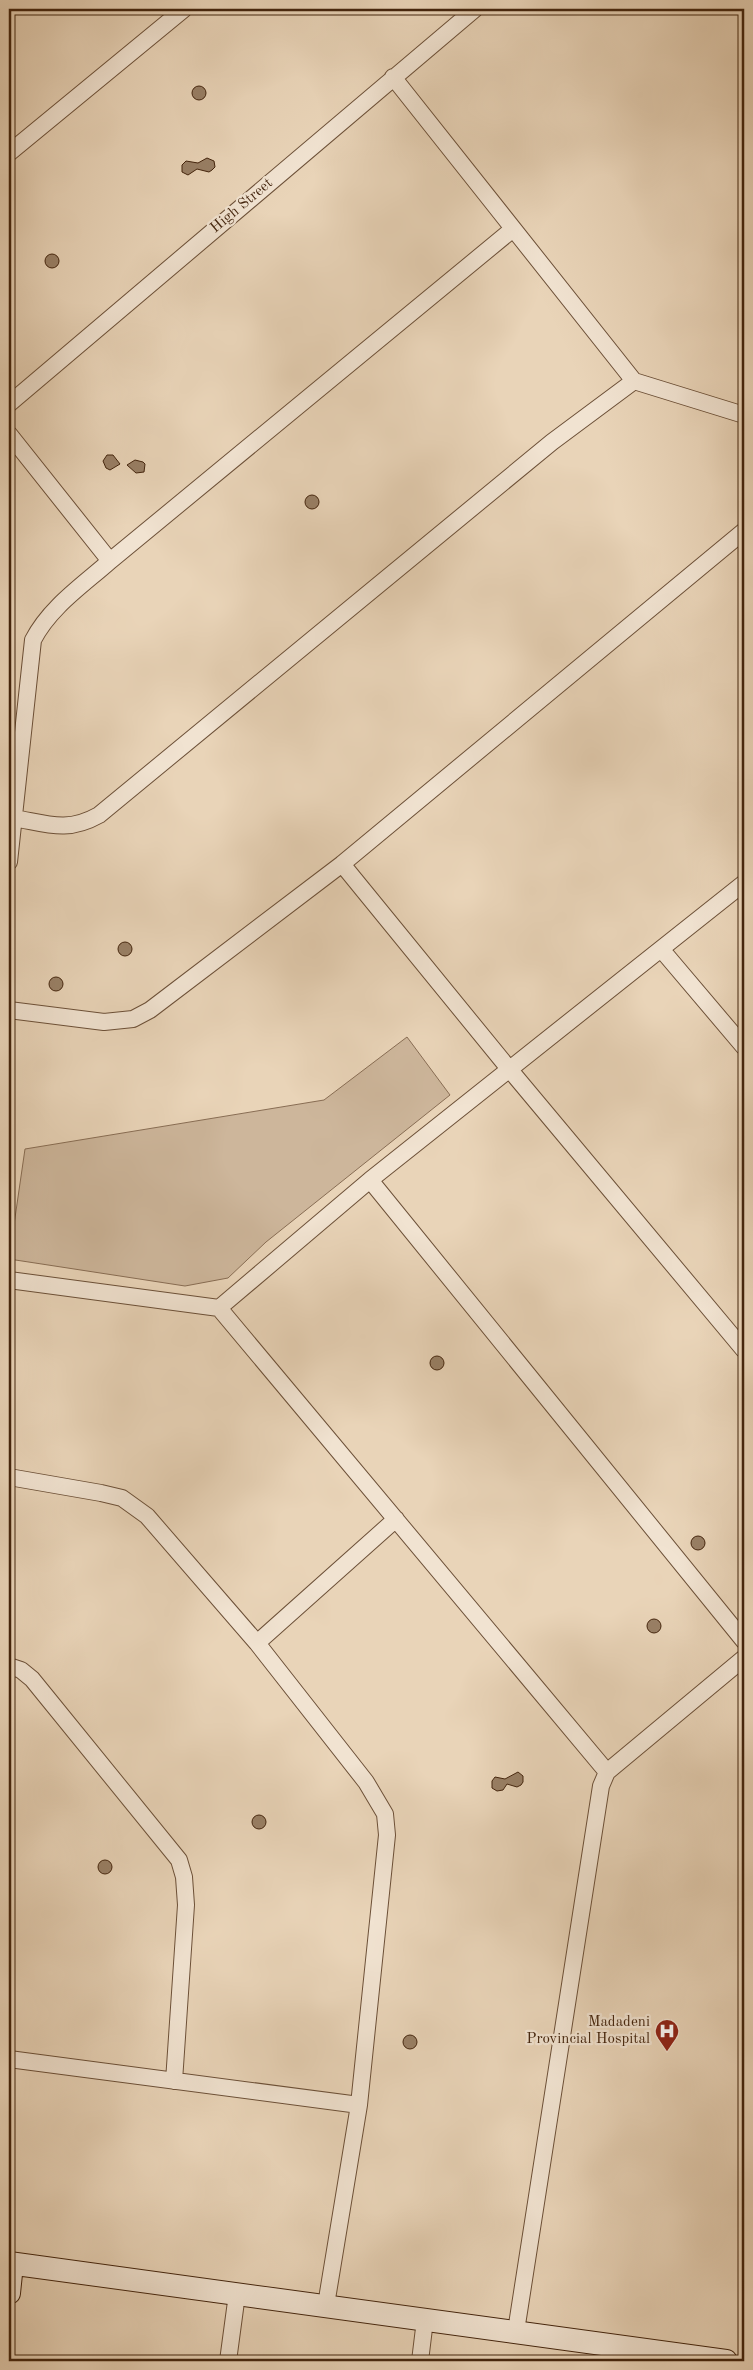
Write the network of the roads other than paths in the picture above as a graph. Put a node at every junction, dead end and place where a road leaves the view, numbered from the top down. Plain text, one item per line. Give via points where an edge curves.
1 (184, 9) edge
2 (475, 9) edge
3 (394, 77) junction
4 (9, 153) edge
5 (513, 229) junction
6 (634, 381) junction
7 (9, 404) edge
8 (744, 416) edge
9 (9, 434) edge
10 (744, 531) edge
11 (110, 561) junction
12 (14, 818) junction
13 (9, 862) edge
14 (342, 864) junction
15 (744, 882) edge
16 (662, 948) junction
17 (9, 1010) edge
18 (744, 1047) edge
19 (510, 1070) junction
20 (370, 1180) junction
21 (9, 1280) edge
22 (219, 1308) junction
23 (744, 1350) edge
24 (9, 1477) edge
25 (396, 1519) junction
26 (744, 1641) edge
27 (256, 1643) junction
28 (744, 1658) edge
29 (9, 1666) edge
30 (607, 1772) junction
31 (9, 2059) edge
32 (174, 2081) junction
33 (358, 2104) junction
34 (11, 2264) edge
35 (9, 2293) edge
36 (237, 2294) junction
37 (326, 2305) junction
38 (425, 2320) junction
39 (516, 2331) junction
40 (610, 2353) edge
41 (228, 2361) edge
42 (420, 2361) edge
43 (726, 2361) edge

1 - 4 street
2 - 3 street, High Street
3 - 5 street
3 - 7 street, High Street
5 - 6 street
5 - 11 street
6 - 8 street
6 - 12 street via 552,442 99,816 65,827
9 - 11 street
10 - 14 street
11 - 12 street via 50,613 33,640
12 - 13 street
14 - 17 street via 150,1010 132,1019 104,1022
14 - 19 street
15 - 16 street
16 - 18 street
16 - 19 street
19 - 20 street
19 - 23 street
20 - 22 street
20 - 26 street
21 - 22 street
22 - 25 street
24 - 27 street via 122,1498 147,1516
25 - 27 street
25 - 30 street
27 - 33 street via 366,1782 385,1814 387,1835
28 - 30 street
29 - 32 street via 32,1679 179,1860 186,1905
30 - 39 street via 598,1800
31 - 32 street
32 - 33 street
33 - 37 street
34 - 35 street
34 - 36 street
36 - 37 street
36 - 41 street
37 - 38 street
38 - 39 street
38 - 42 street
39 - 40 street
40 - 43 street

